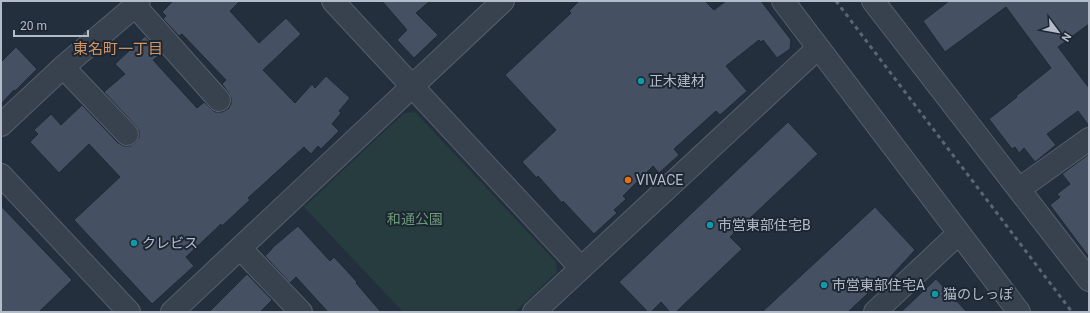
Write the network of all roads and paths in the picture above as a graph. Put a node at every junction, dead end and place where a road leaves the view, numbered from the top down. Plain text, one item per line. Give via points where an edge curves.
1 (333, 1) edge
2 (503, 1) edge
3 (783, 1) edge
4 (873, 1) edge
5 (137, 4) edge
6 (818, 48) junction
7 (63, 67) junction
8 (412, 87) junction
9 (219, 100) dead end
10 (1, 125) edge
11 (127, 134) dead end
12 (1089, 139) edge
13 (1, 175) edge
14 (1019, 189) junction
15 (959, 233) junction
16 (240, 248) junction
17 (581, 268) junction
18 (1089, 280) edge
19 (129, 312) edge
20 (172, 312) edge
21 (301, 312) edge
22 (534, 312) edge
23 (875, 312) edge
24 (1019, 312) edge

1 - 8 street
2 - 8 street
3 - 6 street
4 - 14 street
5 - 7 street
5 - 9 street
6 - 15 street
6 - 17 street
7 - 10 street
7 - 11 street
8 - 16 street
8 - 17 street
12 - 14 street
13 - 19 street
14 - 18 street
15 - 23 street
15 - 24 street
16 - 20 street
16 - 21 street
17 - 22 street

